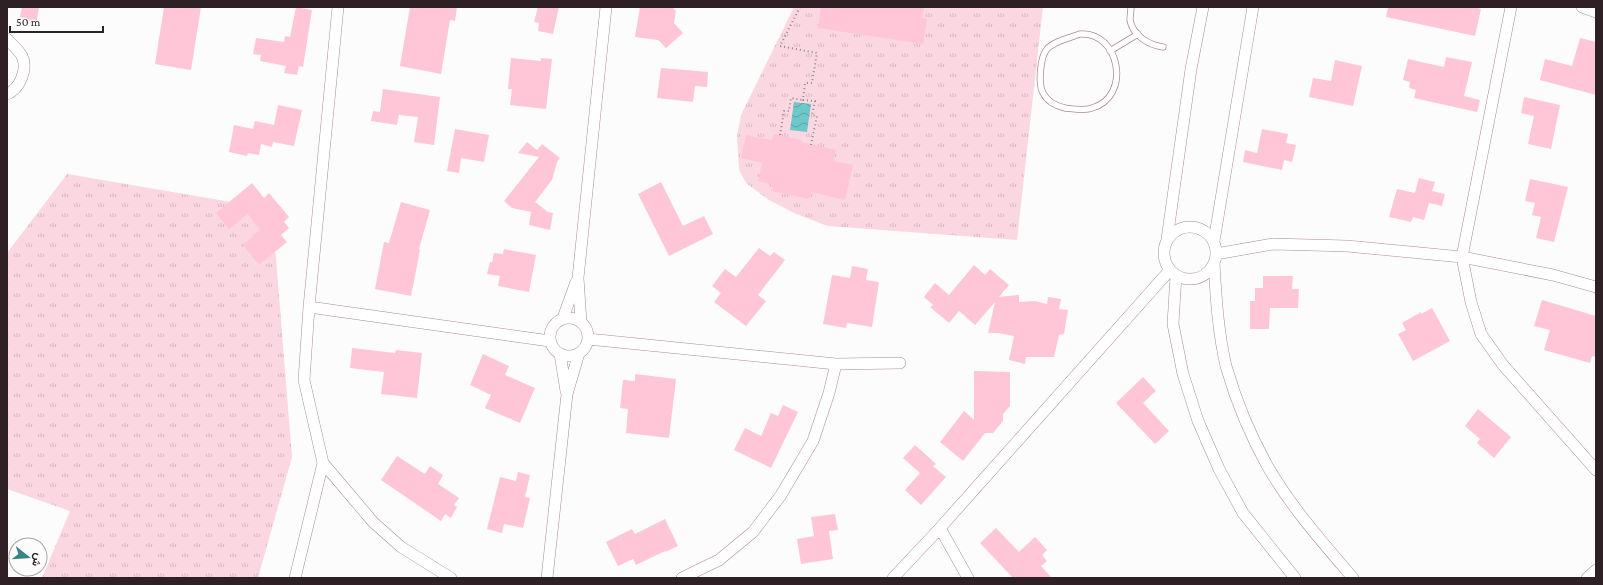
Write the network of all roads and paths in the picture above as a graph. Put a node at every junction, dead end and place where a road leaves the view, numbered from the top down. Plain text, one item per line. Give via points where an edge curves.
1 (338, 7) edge
2 (606, 7) edge
3 (800, 7) edge
4 (1131, 7) edge
5 (1203, 7) edge
6 (1253, 7) edge
7 (1511, 7) edge
8 (1582, 7) edge
9 (1596, 12) edge
10 (1138, 34) junction
11 (7, 39) edge
12 (1163, 47) dead end
13 (1110, 51) junction
14 (7, 94) edge
15 (802, 100) junction
16 (780, 136) dead end
17 (811, 145) dead end
18 (1167, 239) junction
19 (1214, 241) junction
20 (1462, 257) junction
21 (1215, 258) junction
22 (1173, 273) junction
23 (578, 278) junction
24 (1596, 287) edge
25 (309, 307) junction
26 (563, 318) junction
27 (582, 322) junction
28 (588, 339) junction
29 (550, 341) junction
30 (579, 353) junction
31 (560, 354) junction
32 (900, 363) dead end
33 (836, 364) junction
34 (567, 394) junction
35 (323, 463) junction
36 (1596, 470) edge
37 (940, 528) junction
38 (1596, 570) edge
39 (295, 578) edge
40 (451, 578) edge
41 (547, 578) edge
42 (682, 578) edge
43 (893, 578) edge
44 (968, 578) edge
45 (1295, 578) edge
46 (1353, 578) edge
47 (1587, 578) edge

1 - 25 street
2 - 23 street
3 - 15 path via 780,46 817,54 812,83 805,83
4 - 10 lane via 1130,19
5 - 18 street via 1191,69
6 - 19 street
7 - 20 street
8 - 9 street
10 - 12 lane via 1149,43
10 - 13 lane
11 - 14 street via 22,56 24,66 16,88
13 - 13 lane via 1102,40 1091,34 1080,34 1048,47 1040,66 1041,91 1055,105 1066,108 1087,109 1103,103 1110,96 1117,80 1116,62
15 - 16 path via 791,98 789,111 784,111
15 - 17 path via 814,102 812,115 817,116
18 - 19 street via 1179,228 1187,226 1203,230
18 - 22 street via 1164,255
19 - 21 street
20 - 21 street via 1347,246 1274,244
20 - 24 street via 1553,275
20 - 36 street via 1470,302 1482,334 1503,365
21 - 22 street via 1209,270 1194,279 1185,279
21 - 46 street via 1222,344 1242,414 1268,467 1292,503
22 - 37 street
22 - 45 street via 1173,324 1183,374 1198,421 1219,469 1243,513
23 - 26 street
23 - 27 street
25 - 29 street
25 - 35 street via 304,380
26 - 27 street via 573,318
26 - 29 street via 555,323 550,332
27 - 28 street via 587,330
28 - 30 street
28 - 33 street
29 - 31 street
30 - 31 street via 570,356
30 - 34 street
31 - 34 street
32 - 33 street
33 - 42 street via 813,441 781,495 753,532 719,560
34 - 41 street
35 - 39 street
35 - 40 street via 373,522 401,547
37 - 43 street
37 - 44 street
38 - 47 street

